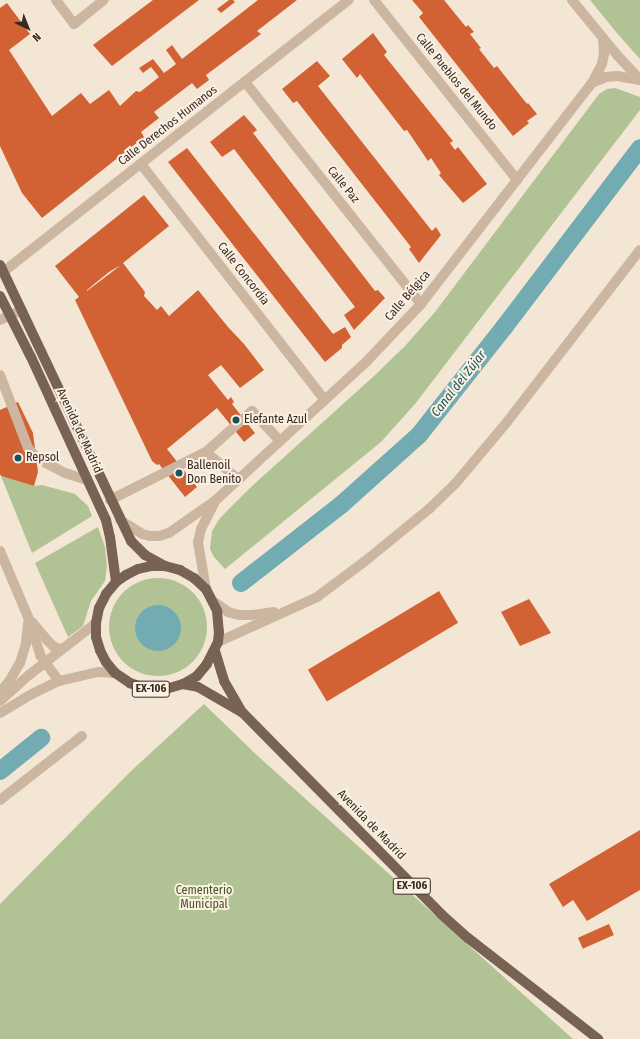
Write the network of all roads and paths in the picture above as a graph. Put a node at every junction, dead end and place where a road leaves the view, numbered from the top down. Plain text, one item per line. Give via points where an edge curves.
1 (56, 0) edge
2 (104, 0) edge
3 (348, 0) edge
4 (374, 0) edge
5 (572, 0) edge
6 (603, 38) junction
7 (640, 80) edge
8 (244, 82) junction
9 (592, 83) junction
10 (141, 164) junction
11 (517, 180) junction
12 (640, 250) edge
13 (2, 268) edge
14 (0, 296) edge
15 (421, 304) junction
16 (22, 310) junction
17 (10, 315) junction
18 (0, 320) edge
19 (0, 375) edge
20 (325, 400) junction
21 (280, 441) junction
22 (206, 452) junction
23 (238, 479) junction
24 (87, 480) junction
25 (110, 500) junction
26 (216, 500) junction
27 (120, 520) junction
28 (0, 551) edge
29 (165, 566) junction
30 (116, 582) junction
31 (206, 589) junction
32 (214, 601) junction
33 (298, 607) junction
34 (28, 617) junction
35 (96, 623) junction
36 (216, 647) junction
37 (60, 649) junction
38 (44, 662) junction
39 (115, 673) junction
40 (58, 682) junction
41 (183, 684) junction
42 (0, 692) edge
43 (0, 701) edge
44 (0, 713) edge
45 (243, 714) junction
46 (82, 736) dead end
47 (0, 800) edge
48 (598, 1039) edge

1 - 2 street via 74,24
3 - 8 street, Calle Derechos Humanos
4 - 11 street, Calle Pueblos del Mundo
5 - 6 street
6 - 7 street
6 - 9 street, Calle Bélgica via 602,64
7 - 9 street via 617,76 606,77
8 - 10 street, Calle Derechos Humanos
8 - 15 street, Calle Paz
9 - 11 street, Calle Bélgica
10 - 13 street, Calle Derechos Humanos
10 - 20 street, Calle Concordia
11 - 15 street, Calle Bélgica
12 - 33 street via 507,422 454,484 429,509 370,558 334,586
13 - 16 main road, Avenida de Madrid / EX-106
14 - 17 main road, Avenida de Madrid
15 - 20 street, Calle Bélgica via 367,361
16 - 17 street
16 - 25 main road, Avenida de Madrid / EX-106
17 - 18 street
17 - 24 main road, Avenida de Madrid
19 - 24 street via 28,448 46,463
20 - 21 street, Calle Bélgica
21 - 22 street via 252,411
21 - 23 street, Calle Bélgica
22 - 23 street
22 - 25 street
23 - 26 street, Calle Bélgica
24 - 30 main road, Avenida de Madrid via 106,520
25 - 27 main road, Avenida de Madrid / EX-106
26 - 27 street via 169,533 159,536 142,534
26 - 31 street via 200,529 198,542
27 - 29 main road, EX-106 via 131,541 145,556
28 - 34 street
29 - 30 main road, EX-106 via 138,569
29 - 31 main road, EX-106 via 180,570
30 - 35 main road, EX-106 via 99,608
31 - 32 main road, EX-106
32 - 33 street via 228,612 239,615
32 - 36 main road, EX-106 via 219,621
33 - 36 street
34 - 37 street via 54,647
34 - 38 street
34 - 42 street via 26,643 20,663
35 - 37 street
35 - 39 main road, EX-106 via 96,637 100,650
36 - 41 main road, EX-106 via 208,664 197,676
36 - 45 main road, EX-106 via 224,681
37 - 38 street
38 - 40 street
38 - 43 street
39 - 40 street via 98,672
39 - 41 main road, EX-106 via 130,683 148,689 166,689
40 - 44 street
41 - 45 main road, EX-106 via 198,687
45 - 48 main road, Avenida de Madrid / EX-106 via 446,919
46 - 47 street

